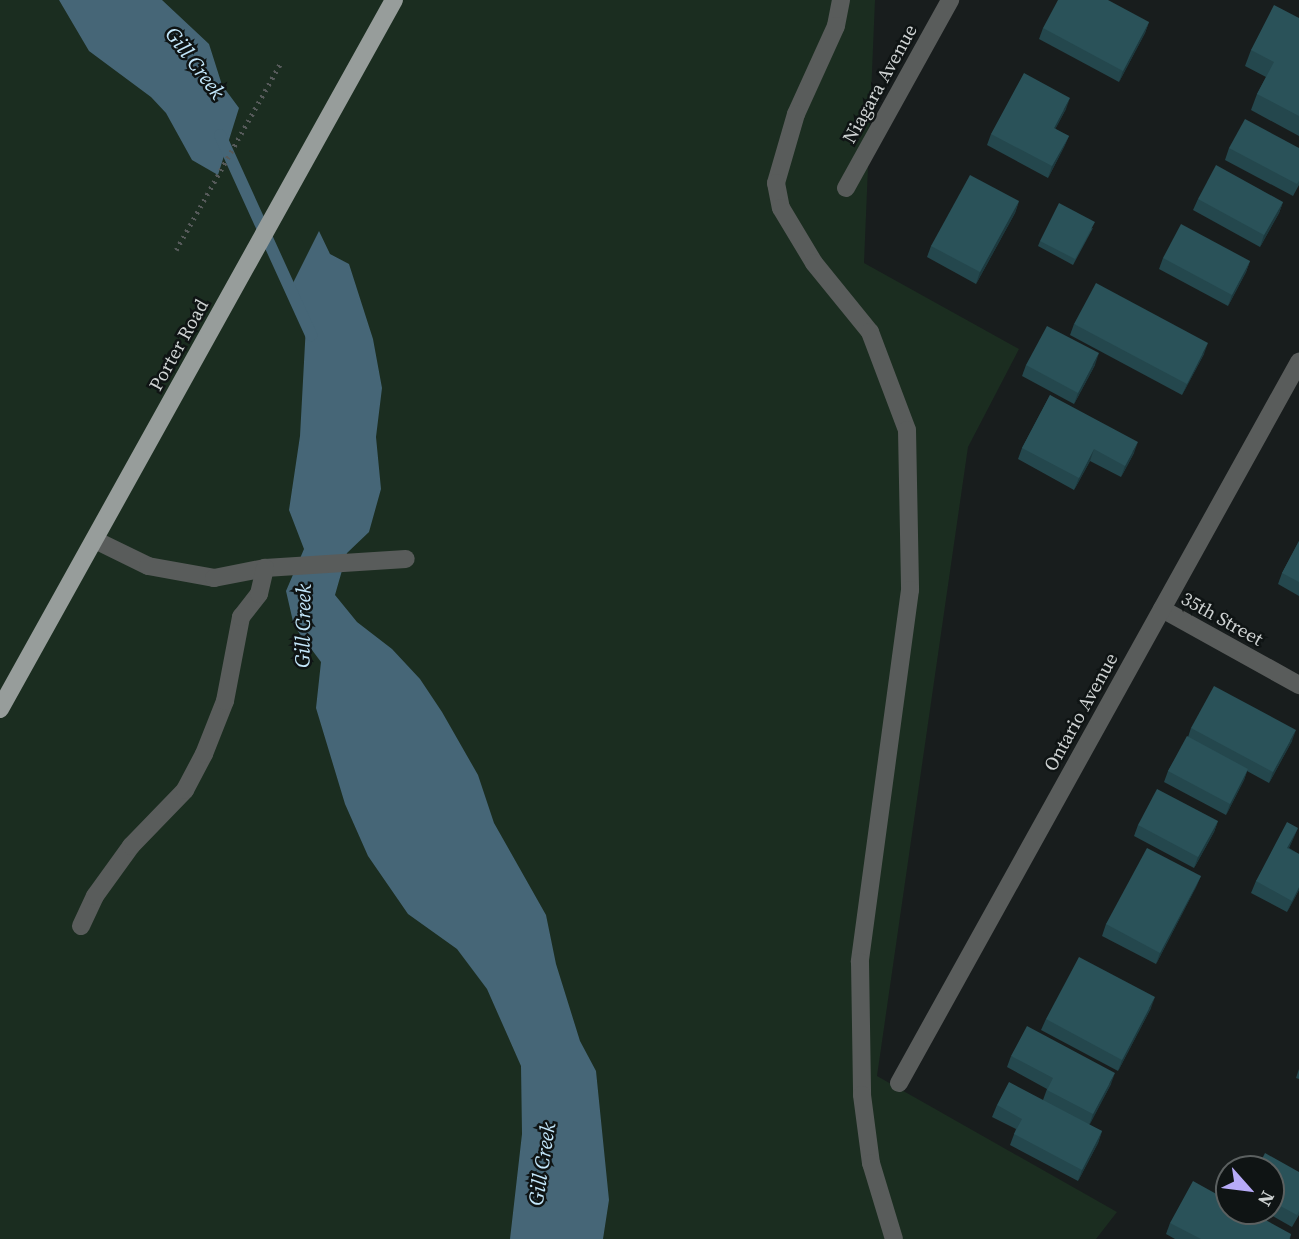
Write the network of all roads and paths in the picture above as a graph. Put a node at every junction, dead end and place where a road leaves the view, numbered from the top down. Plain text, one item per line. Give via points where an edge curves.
1 (394, 0) edge
2 (841, 0) edge
3 (950, 0) edge
4 (280, 64) dead end
5 (846, 188) dead end
6 (176, 250) dead end
7 (1299, 362) edge
8 (95, 540) junction
9 (406, 559) dead end
10 (265, 568) junction
11 (1162, 609) junction
12 (1299, 685) edge
13 (0, 709) edge
14 (81, 926) dead end
15 (899, 1083) dead end
16 (894, 1239) edge

1 - 8 main road, Porter Road
2 - 16 street via 836,26 796,114 776,183 781,208 814,263 870,332 907,430 910,590 860,962 864,1108 871,1163
3 - 5 street, Niagara Avenue
4 - 6 path
7 - 11 street, Ontario Avenue
8 - 10 street via 148,566 214,578
8 - 13 main road, Porter Road
9 - 10 street
10 - 14 street via 259,594 241,617 225,701 204,754 185,790 124,856
11 - 12 street, 35th Street
11 - 15 street, Ontario Avenue

